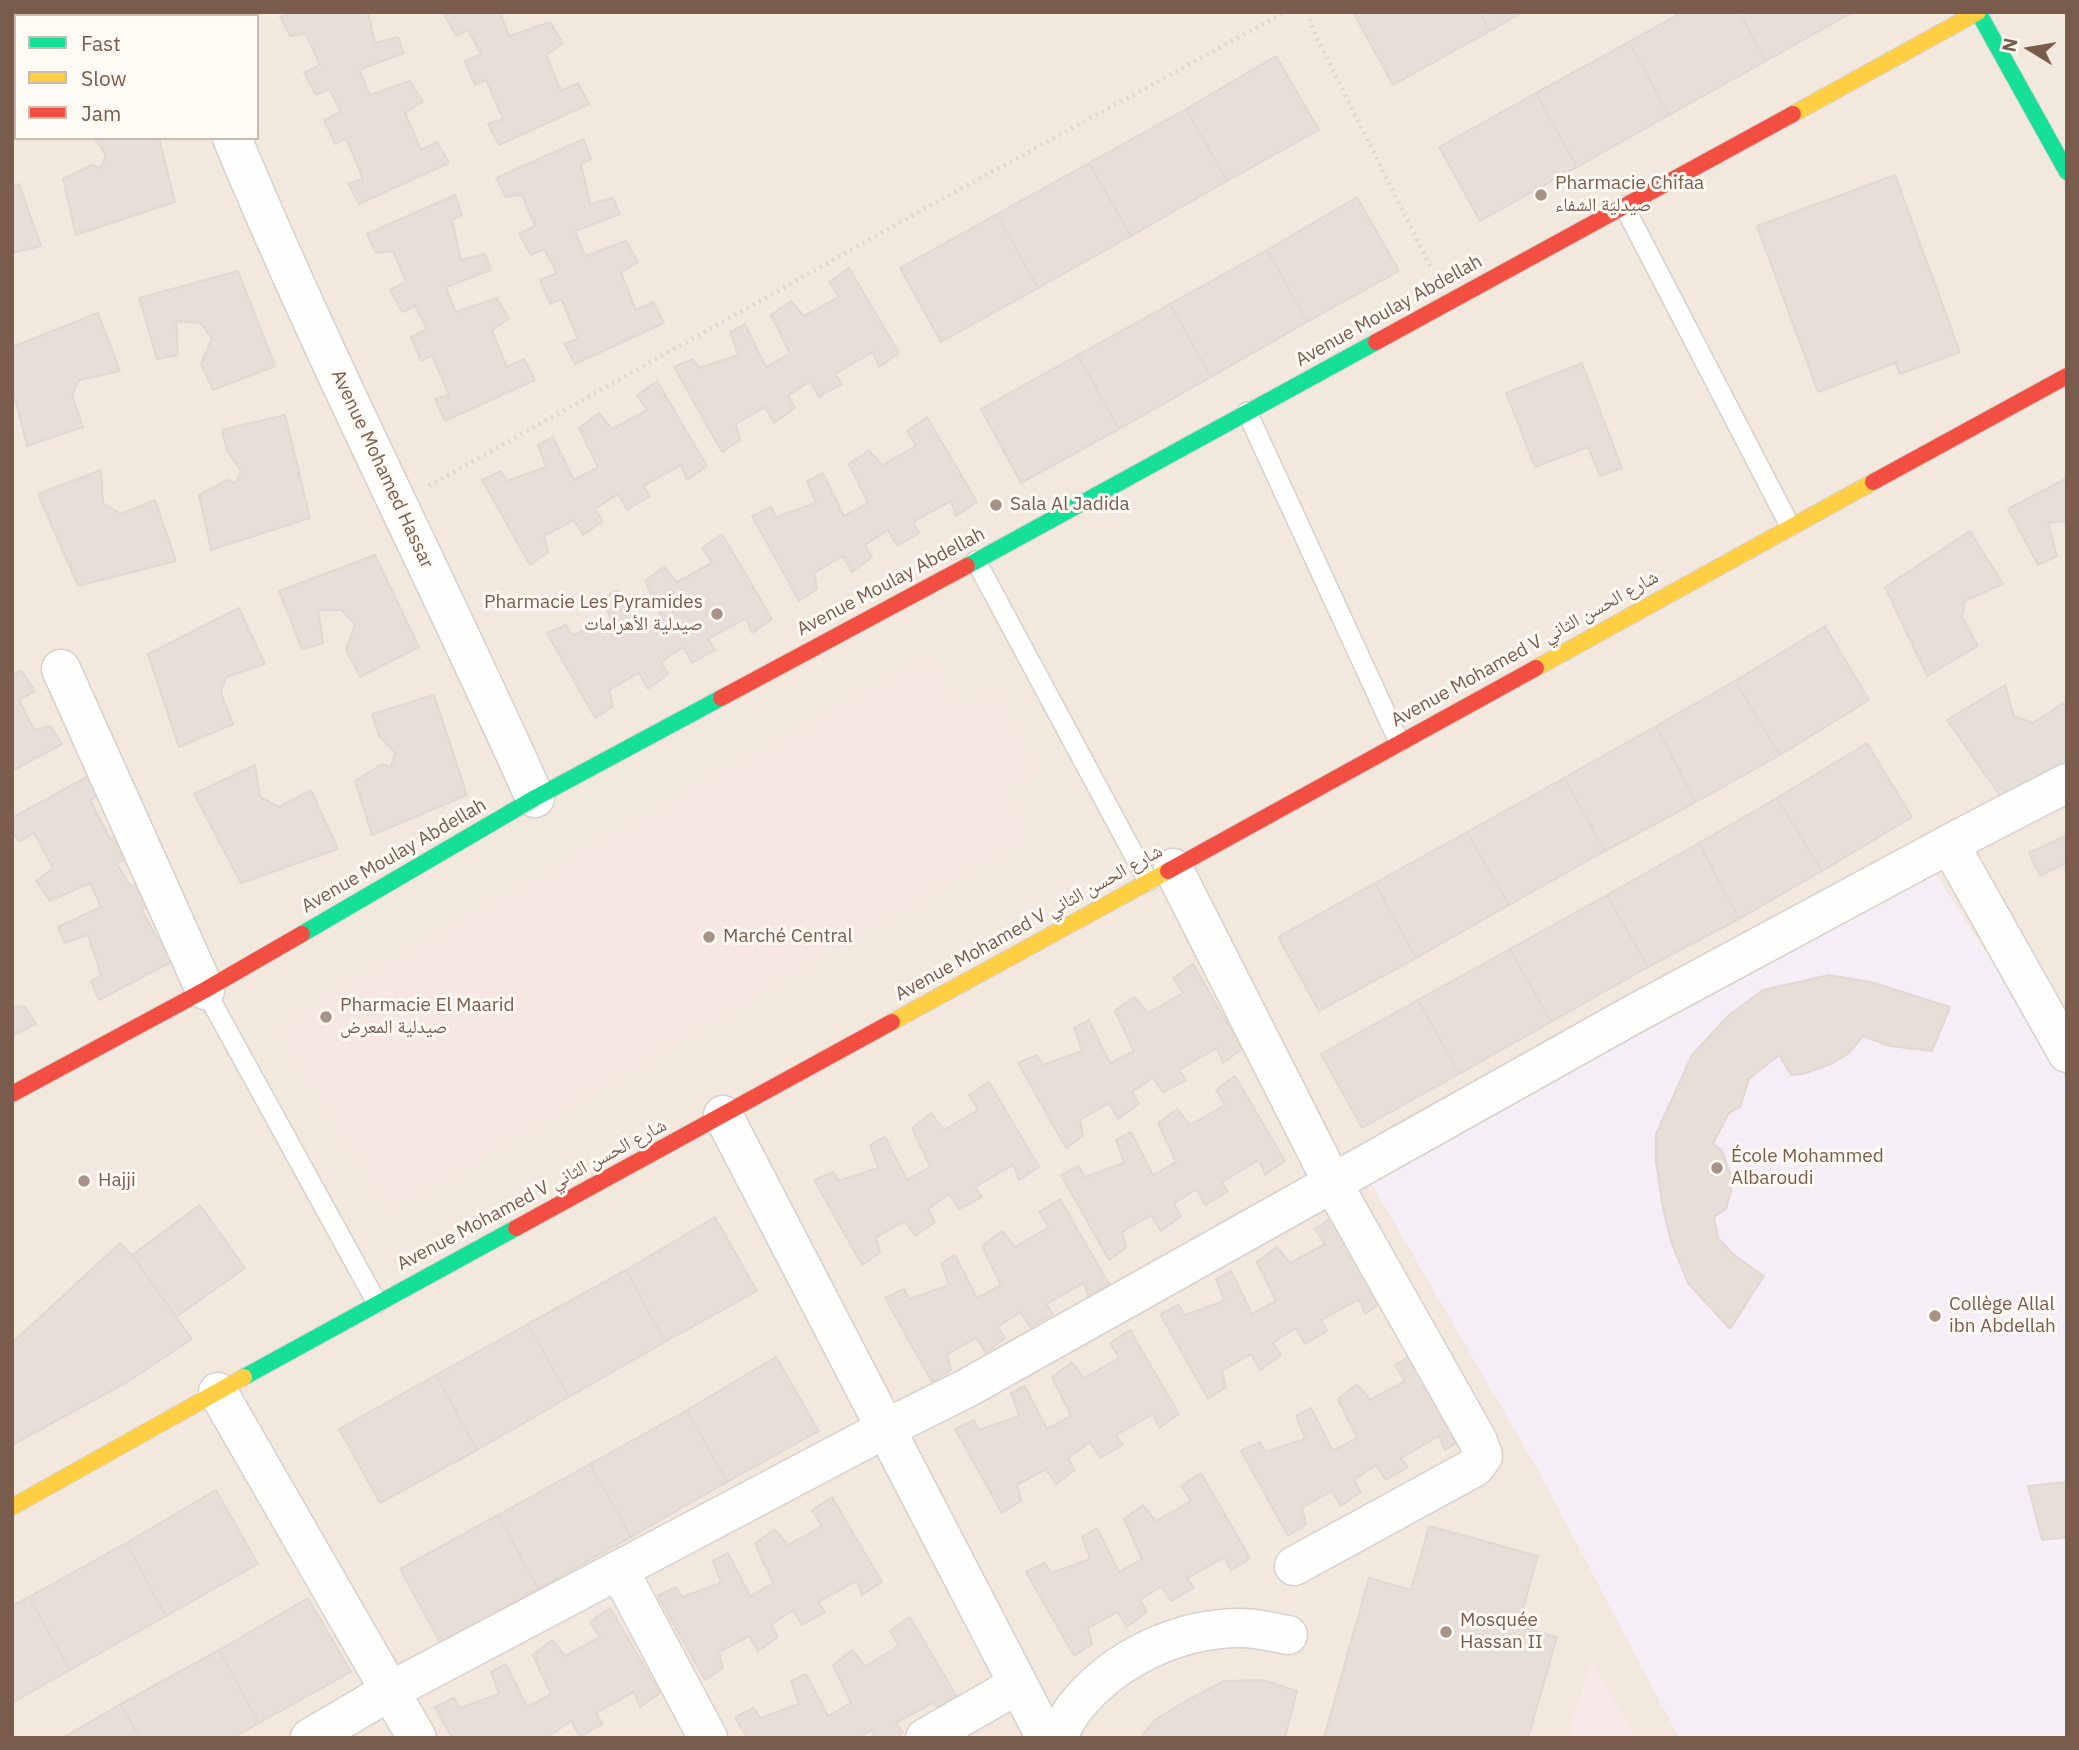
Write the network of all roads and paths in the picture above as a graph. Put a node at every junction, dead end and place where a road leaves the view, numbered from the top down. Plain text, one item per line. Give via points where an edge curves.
1 (1285, 12) edge
2 (1308, 12) edge
3 (1978, 12) edge
4 (233, 140) edge
5 (2067, 172) edge
6 (1625, 206) junction
7 (1448, 302) junction
8 (2067, 376) edge
9 (1247, 412) junction
10 (398, 503) junction
11 (1790, 526) junction
12 (976, 561) junction
13 (61, 669) dead end
14 (1399, 742) junction
15 (2067, 783) edge
16 (535, 797) junction
17 (1950, 845) junction
18 (1160, 874) junction
19 (205, 990) junction
20 (2067, 1053) edge
21 (12, 1094) edge
22 (723, 1115) junction
23 (1333, 1184) junction
24 (377, 1303) junction
25 (218, 1392) junction
26 (886, 1429) junction
27 (12, 1507) edge
28 (1294, 1566) dead end
29 (619, 1570) junction
30 (1288, 1634) dead end
31 (1017, 1685) junction
32 (390, 1691) junction
33 (310, 1738) edge
34 (417, 1738) edge
35 (708, 1738) edge
36 (925, 1738) edge
37 (1046, 1738) edge
38 (1056, 1738) edge

1 - 10 path
2 - 7 path
3 - 5 street
3 - 6 street, Avenue Moulay Abdellah
4 - 10 street, Avenue Mohamed Hassar via 278,249
6 - 7 street, Avenue Moulay Abdellah
6 - 11 lane
7 - 9 street, Avenue Moulay Abdellah
8 - 11 street, Avenue Mohamed V شارع الحسن الثاني
9 - 12 street, Avenue Moulay Abdellah
9 - 14 lane
10 - 16 street, Avenue Mohamed Hassar
11 - 14 street, Avenue Mohamed V شارع الحسن الثاني
12 - 16 street, Avenue Moulay Abdellah
12 - 18 lane
13 - 19 street
14 - 18 street, Avenue Mohamed V شارع الحسن الثاني
15 - 17 street
16 - 19 street, Avenue Moulay Abdellah
17 - 20 street
17 - 23 street via 1634,1014
18 - 22 street, Avenue Mohamed V شارع الحسن الثاني
18 - 23 street
19 - 21 street, Avenue Moulay Abdellah
19 - 24 lane
22 - 24 street, Avenue Mohamed V شارع الحسن الثاني
22 - 26 street
23 - 26 street
23 - 28 street via 1483,1456 1475,1467
24 - 25 street, Avenue Mohamed V شارع الحسن الثاني
25 - 27 street, Avenue Mohamed V شارع الحسن الثاني
25 - 32 street
26 - 29 street
26 - 31 street
29 - 32 street
29 - 35 street
30 - 38 street via 1241,1628 1195,1633 1150,1648 1110,1673 1076,1706
31 - 36 street
31 - 37 street
32 - 33 street
32 - 34 street

